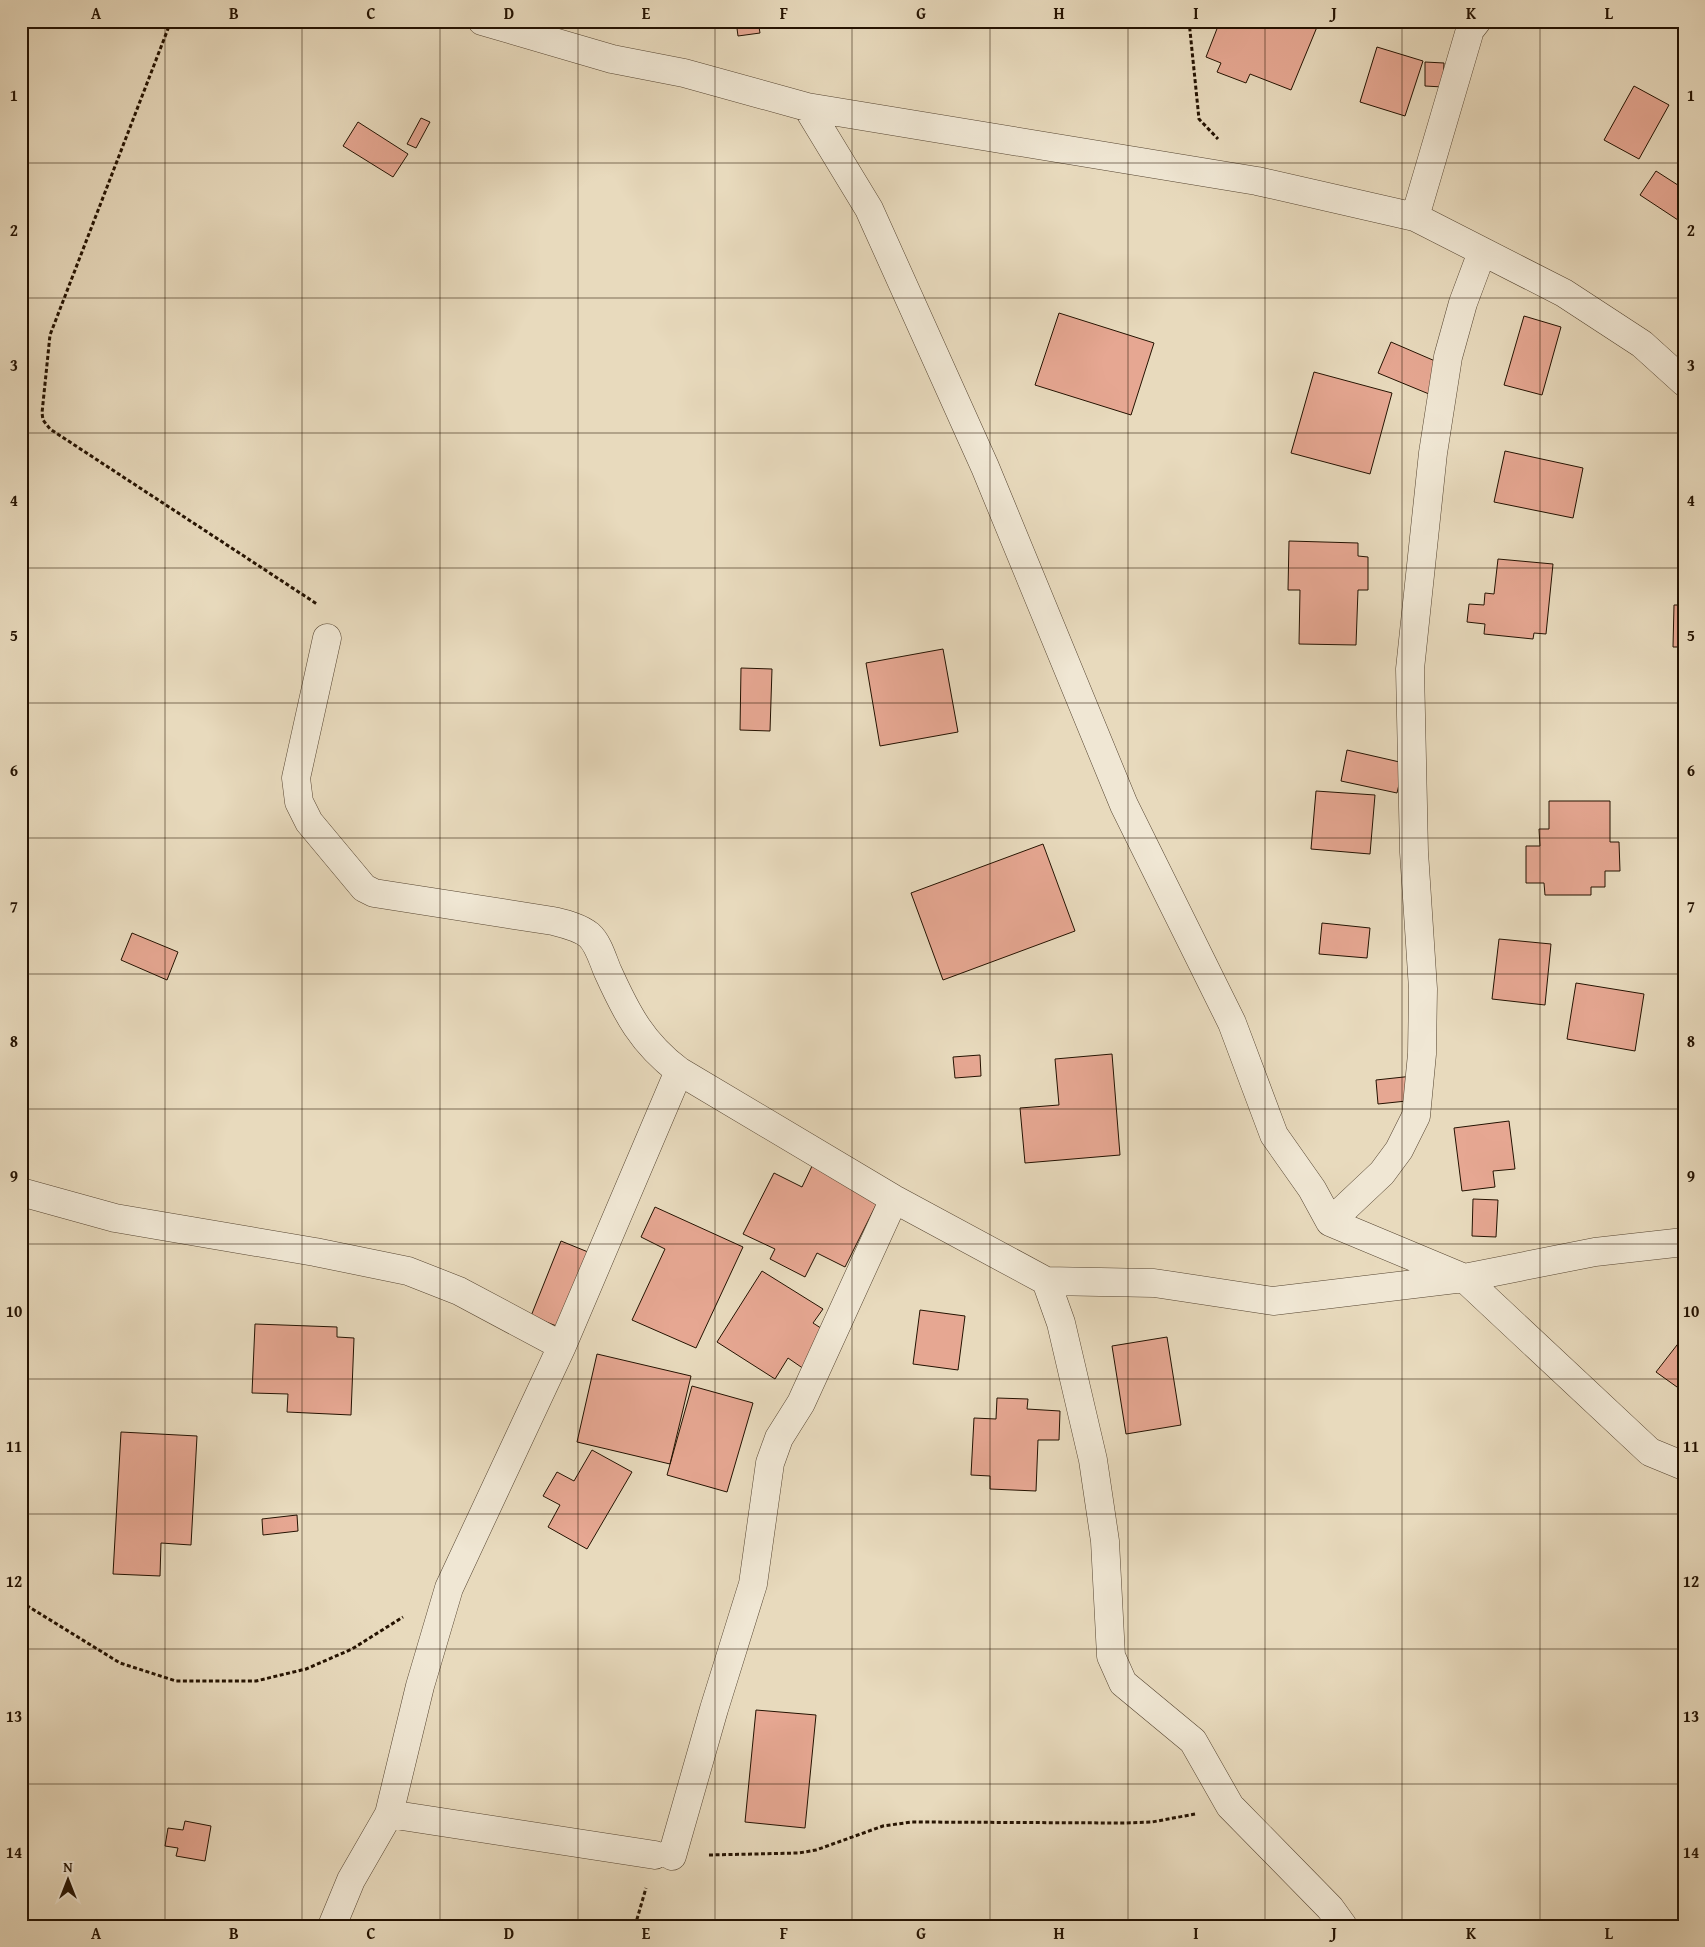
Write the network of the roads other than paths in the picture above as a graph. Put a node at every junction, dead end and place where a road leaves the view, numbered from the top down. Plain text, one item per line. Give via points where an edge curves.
1 (482, 21) edge
2 (1477, 21) edge
3 (806, 107) junction
4 (1415, 217) junction
5 (1482, 252) junction
6 (1684, 382) edge
7 (327, 638) road end
8 (679, 1071) junction
9 (21, 1192) edge
10 (894, 1199) junction
11 (1330, 1222) junction
12 (1684, 1242) edge
13 (1464, 1278) junction
14 (1046, 1281) junction
15 (562, 1346) junction
16 (1684, 1466) edge
17 (389, 1814) junction
18 (332, 1926) edge
19 (1343, 1926) edge

1 - 3 street via 612,59 684,73
2 - 4 street via 1470,30
3 - 4 street via 1257,181
3 - 11 street via 869,210 985,467 1124,805 1232,1023 1274,1134 1312,1189
4 - 5 street
5 - 6 street via 1572,298 1642,344
5 - 11 street via 1448,357 1433,453 1410,669 1414,852 1423,989 1422,1054 1416,1116 1399,1150 1382,1174
7 - 8 street via 296,778 299,802 309,822 364,888 553,921 571,925 589,936 639,1033 659,1056
8 - 10 street
8 - 15 street
9 - 15 street via 116,1218 408,1271 459,1291
10 - 14 street
10 - 17 street via 770,1463 753,1584 664,1855
11 - 13 street
12 - 13 street via 1596,1252
13 - 14 street via 1273,1301 1154,1283
13 - 16 street via 1650,1452
14 - 19 street via 1061,1323 1093,1460 1105,1541 1113,1664 1123,1683 1193,1741 1230,1806 1330,1908
15 - 17 street via 449,1588 420,1686
17 - 18 street via 351,1880

